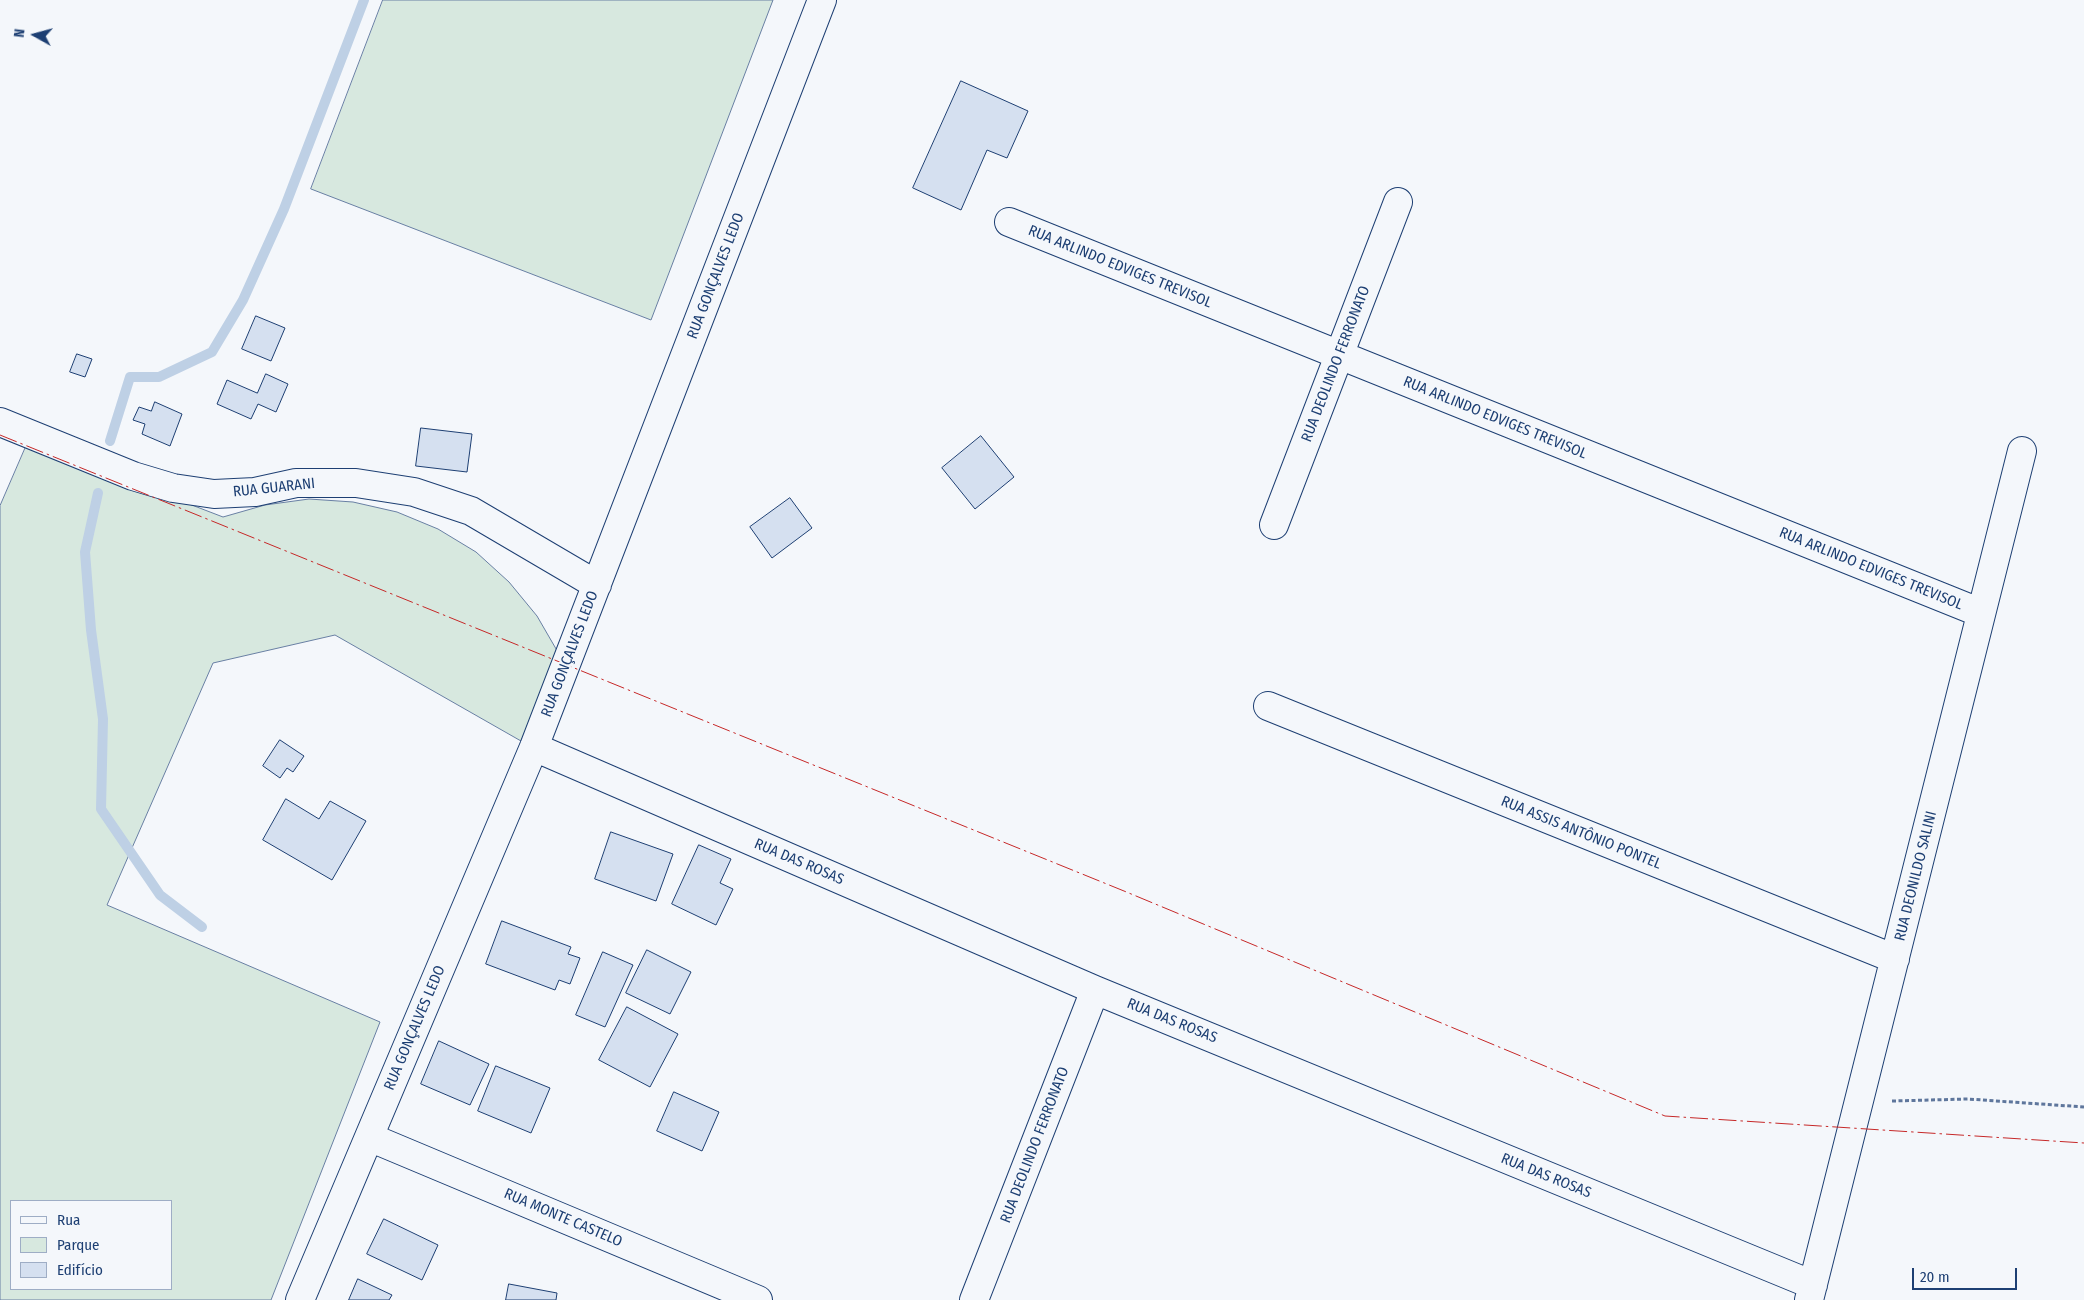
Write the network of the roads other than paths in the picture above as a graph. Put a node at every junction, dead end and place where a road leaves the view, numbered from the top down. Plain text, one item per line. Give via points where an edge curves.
1 (822, 0) edge
2 (1398, 202) dead end
3 (1009, 222) dead end
4 (1339, 354) junction
5 (0, 422) edge
6 (2022, 451) dead end
7 (1274, 525) dead end
8 (597, 585) junction
9 (1982, 613) junction
10 (1268, 706) dead end
11 (534, 747) junction
12 (1895, 959) junction
13 (1095, 990) junction
14 (369, 1137) junction
15 (1811, 1293) edge
16 (300, 1300) edge
17 (758, 1300) edge
18 (974, 1300) edge

1 - 8 street, RUA GONÇALVES LEDO
2 - 4 street, RUA DEOLINDO FERRONATO
3 - 4 street, RUA ARLINDO EDVIGES TREVISOL
4 - 7 street, RUA DEOLINDO FERRONATO
4 - 9 street, RUA ARLINDO EDVIGES TREVISOL
5 - 8 street, RUA GUARANI via 133,476 173,488 214,494 255,492 296,483 356,483 414,492 471,511
6 - 9 street, RUA DEONILDO SALINI
8 - 11 street, RUA GONÇALVES LEDO
9 - 12 street, RUA DEONILDO SALINI
10 - 12 street, RUA ASSIS ANTÔNIO PONTEL
11 - 13 street, RUA DAS ROSAS
11 - 14 street, RUA GONÇALVES LEDO
12 - 15 street, RUA DEONILDO SALINI
13 - 15 street, RUA DAS ROSAS
13 - 18 street, RUA DEOLINDO FERRONATO
14 - 16 street, RUA GONÇALVES LEDO
14 - 17 street, RUA MONTE CASTELO

